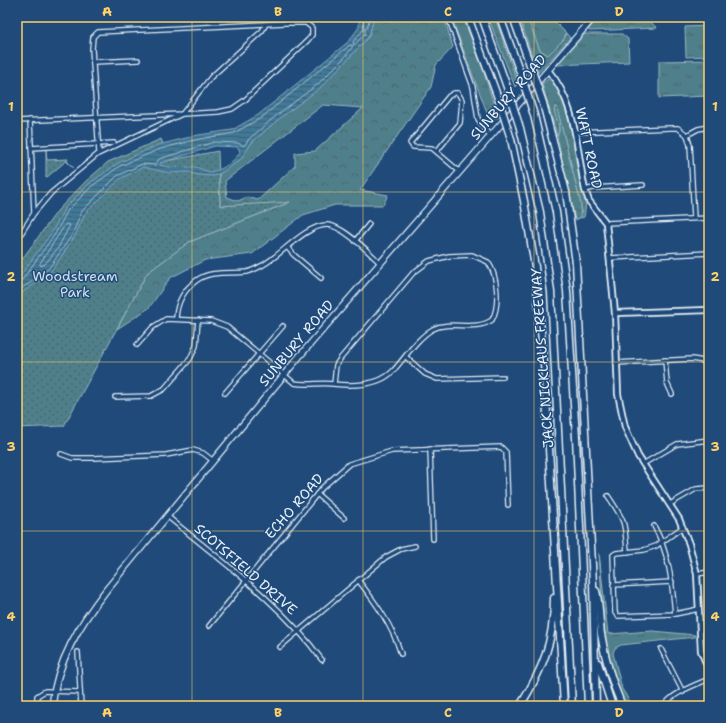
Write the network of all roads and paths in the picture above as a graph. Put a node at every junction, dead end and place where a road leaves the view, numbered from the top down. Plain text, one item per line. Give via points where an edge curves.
1 (448, 17) edge
2 (468, 17) edge
3 (482, 17) edge
4 (500, 17) edge
5 (513, 17) edge
6 (594, 17) edge
7 (266, 24) junction
8 (138, 60) dead end
9 (94, 62) junction
10 (548, 70) junction
11 (182, 114) junction
12 (97, 118) junction
13 (30, 120) junction
14 (17, 121) edge
15 (709, 126) edge
16 (575, 132) junction
17 (687, 135) junction
18 (490, 136) junction
19 (118, 143) junction
20 (97, 144) junction
21 (31, 148) junction
22 (437, 151) junction
23 (99, 153) junction
24 (459, 171) junction
25 (643, 185) dead end
26 (585, 190) junction
27 (34, 213) junction
28 (694, 218) junction
29 (709, 218) edge
30 (606, 223) junction
31 (369, 224) dead end
32 (17, 240) edge
33 (355, 241) junction
34 (287, 247) junction
35 (709, 253) edge
36 (610, 258) junction
37 (380, 263) junction
38 (321, 278) dead end
39 (709, 310) edge
40 (615, 313) junction
41 (176, 318) junction
42 (198, 320) junction
43 (283, 326) dead end
44 (137, 345) dead end
45 (259, 353) junction
46 (406, 357) junction
47 (666, 360) junction
48 (709, 362) edge
49 (616, 363) junction
50 (284, 375) junction
51 (503, 377) dead end
52 (334, 384) junction
53 (225, 393) dead end
54 (672, 394) dead end
55 (115, 398) dead end
56 (709, 440) edge
57 (430, 449) junction
58 (60, 454) dead end
59 (212, 460) junction
60 (643, 464) junction
61 (709, 488) edge
62 (317, 494) junction
63 (608, 496) dead end
64 (670, 504) junction
65 (508, 505) dead end
66 (552, 514) junction
67 (167, 516) junction
68 (344, 518) dead end
69 (654, 526) dead end
70 (683, 527) junction
71 (434, 539) dead end
72 (663, 542) junction
73 (415, 546) dead end
74 (627, 552) junction
75 (709, 572) edge
76 (697, 574) junction
77 (358, 580) junction
78 (245, 581) junction
79 (672, 582) junction
80 (593, 583) junction
81 (613, 585) junction
82 (699, 610) junction
83 (675, 614) junction
84 (209, 626) dead end
85 (299, 631) junction
86 (594, 638) junction
87 (280, 648) dead end
88 (661, 649) dead end
89 (78, 652) dead end
90 (401, 654) dead end
91 (322, 660) dead end
92 (709, 670) edge
93 (709, 679) edge
94 (54, 691) junction
95 (80, 692) junction
96 (683, 692) junction
97 (36, 706) edge
98 (52, 706) edge
99 (81, 706) edge
100 (520, 706) edge
101 (564, 706) edge
102 (572, 706) edge
103 (588, 706) edge
104 (596, 706) edge
105 (612, 706) edge
106 (622, 706) edge
107 (664, 706) edge

1 - 18 street via 473,87 478,119
2 - 66 highway, bridge via 511,139 524,200 535,267 544,363
3 - 102 highway, JACK NICKLAUS FREEWAY, bridge via 520,128 540,212 551,292
4 - 103 highway, JACK NICKLAUS FREEWAY, bridge via 534,115 556,212 567,291
5 - 80 highway, bridge via 543,103 566,192 576,263
6 - 10 main road, SUNBURY ROAD
7 - 9 street via 107,30 98,32 93,37
7 - 11 street via 262,31 211,77
7 - 11 street via 302,22 310,25 312,35 245,100 232,109
8 - 9 street
9 - 12 street
10 - 16 street, WATT ROAD via 557,80 567,101
10 - 18 main road, SUNBURY ROAD
11 - 12 street
11 - 19 street
12 - 13 street
12 - 20 street
13 - 14 street
13 - 21 street
15 - 17 street
16 - 17 street via 678,128
16 - 26 street, WATT ROAD
17 - 28 street via 690,146
18 - 24 main road, SUNBURY ROAD
19 - 20 street
19 - 23 street
20 - 21 street
20 - 23 street
21 - 27 street
22 - 22 street via 427,147 413,147 410,143 449,96 458,93 462,100 460,123
22 - 24 street
23 - 27 street via 51,193
24 - 37 main road, SUNBURY ROAD
25 - 26 street
26 - 30 street, WATT ROAD
27 - 32 street
28 - 29 street
28 - 30 street
30 - 36 street
31 - 33 street
33 - 34 street via 340,229 326,224 314,228
33 - 37 street
34 - 38 street
34 - 41 street via 265,264 248,272 223,272 198,279 184,290 177,306
35 - 36 street
36 - 40 street via 610,282
37 - 50 main road, SUNBURY ROAD
39 - 40 street
40 - 49 street
41 - 42 street
41 - 44 street via 161,321
42 - 45 street via 211,321 227,327
42 - 55 street via 196,346 190,359 164,389 151,396
43 - 45 street
45 - 50 street
45 - 53 street
46 - 51 street via 426,374 437,379
46 - 52 street via 387,376 367,384
46 - 52 street via 423,336 433,329 480,325 492,320 496,307 495,276 488,262 472,255 449,256 429,261 413,273 340,359 336,365
47 - 48 street via 692,359
47 - 49 street
47 - 54 street via 667,383
49 - 60 street via 618,394 625,427
50 - 52 street via 294,383 305,386
50 - 59 main road, SUNBURY ROAD
56 - 60 street via 678,444
57 - 62 street, ECHO ROAD via 392,451 349,464
57 - 65 street, ECHO ROAD via 497,446 504,449
57 - 71 street
58 - 59 street via 72,458 166,456 194,450
59 - 67 main road, SUNBURY ROAD
60 - 64 street
61 - 64 street via 696,489
62 - 68 street
62 - 78 street, ECHO ROAD
63 - 74 street via 625,525
64 - 70 street
66 - 100 highway via 553,627 533,687
66 - 101 highway
67 - 78 street, SCOTSFIELD DRIVE
67 - 94 main road, SUNBURY ROAD via 80,625 66,653
69 - 72 street
70 - 72 street
70 - 76 street
72 - 74 street via 644,550
72 - 79 street
73 - 77 street via 401,549 386,557
74 - 81 street via 613,556
75 - 76 street
76 - 82 street
77 - 85 street
77 - 90 street via 379,606
78 - 84 street, ECHO ROAD
78 - 85 street, SCOTSFIELD DRIVE via 277,607
79 - 81 street
79 - 83 street
80 - 86 highway
80 - 106 highway via 599,602 606,658
81 - 83 street via 616,616
82 - 83 street
82 - 92 street via 702,651
85 - 87 street
85 - 91 street, SCOTSFIELD DRIVE
86 - 104 highway
86 - 105 highway via 599,668
88 - 96 street
89 - 95 street
93 - 96 street
94 - 95 street
94 - 97 street via 40,694
94 - 98 main road, SUNBURY ROAD
95 - 99 street
96 - 107 street via 666,702

